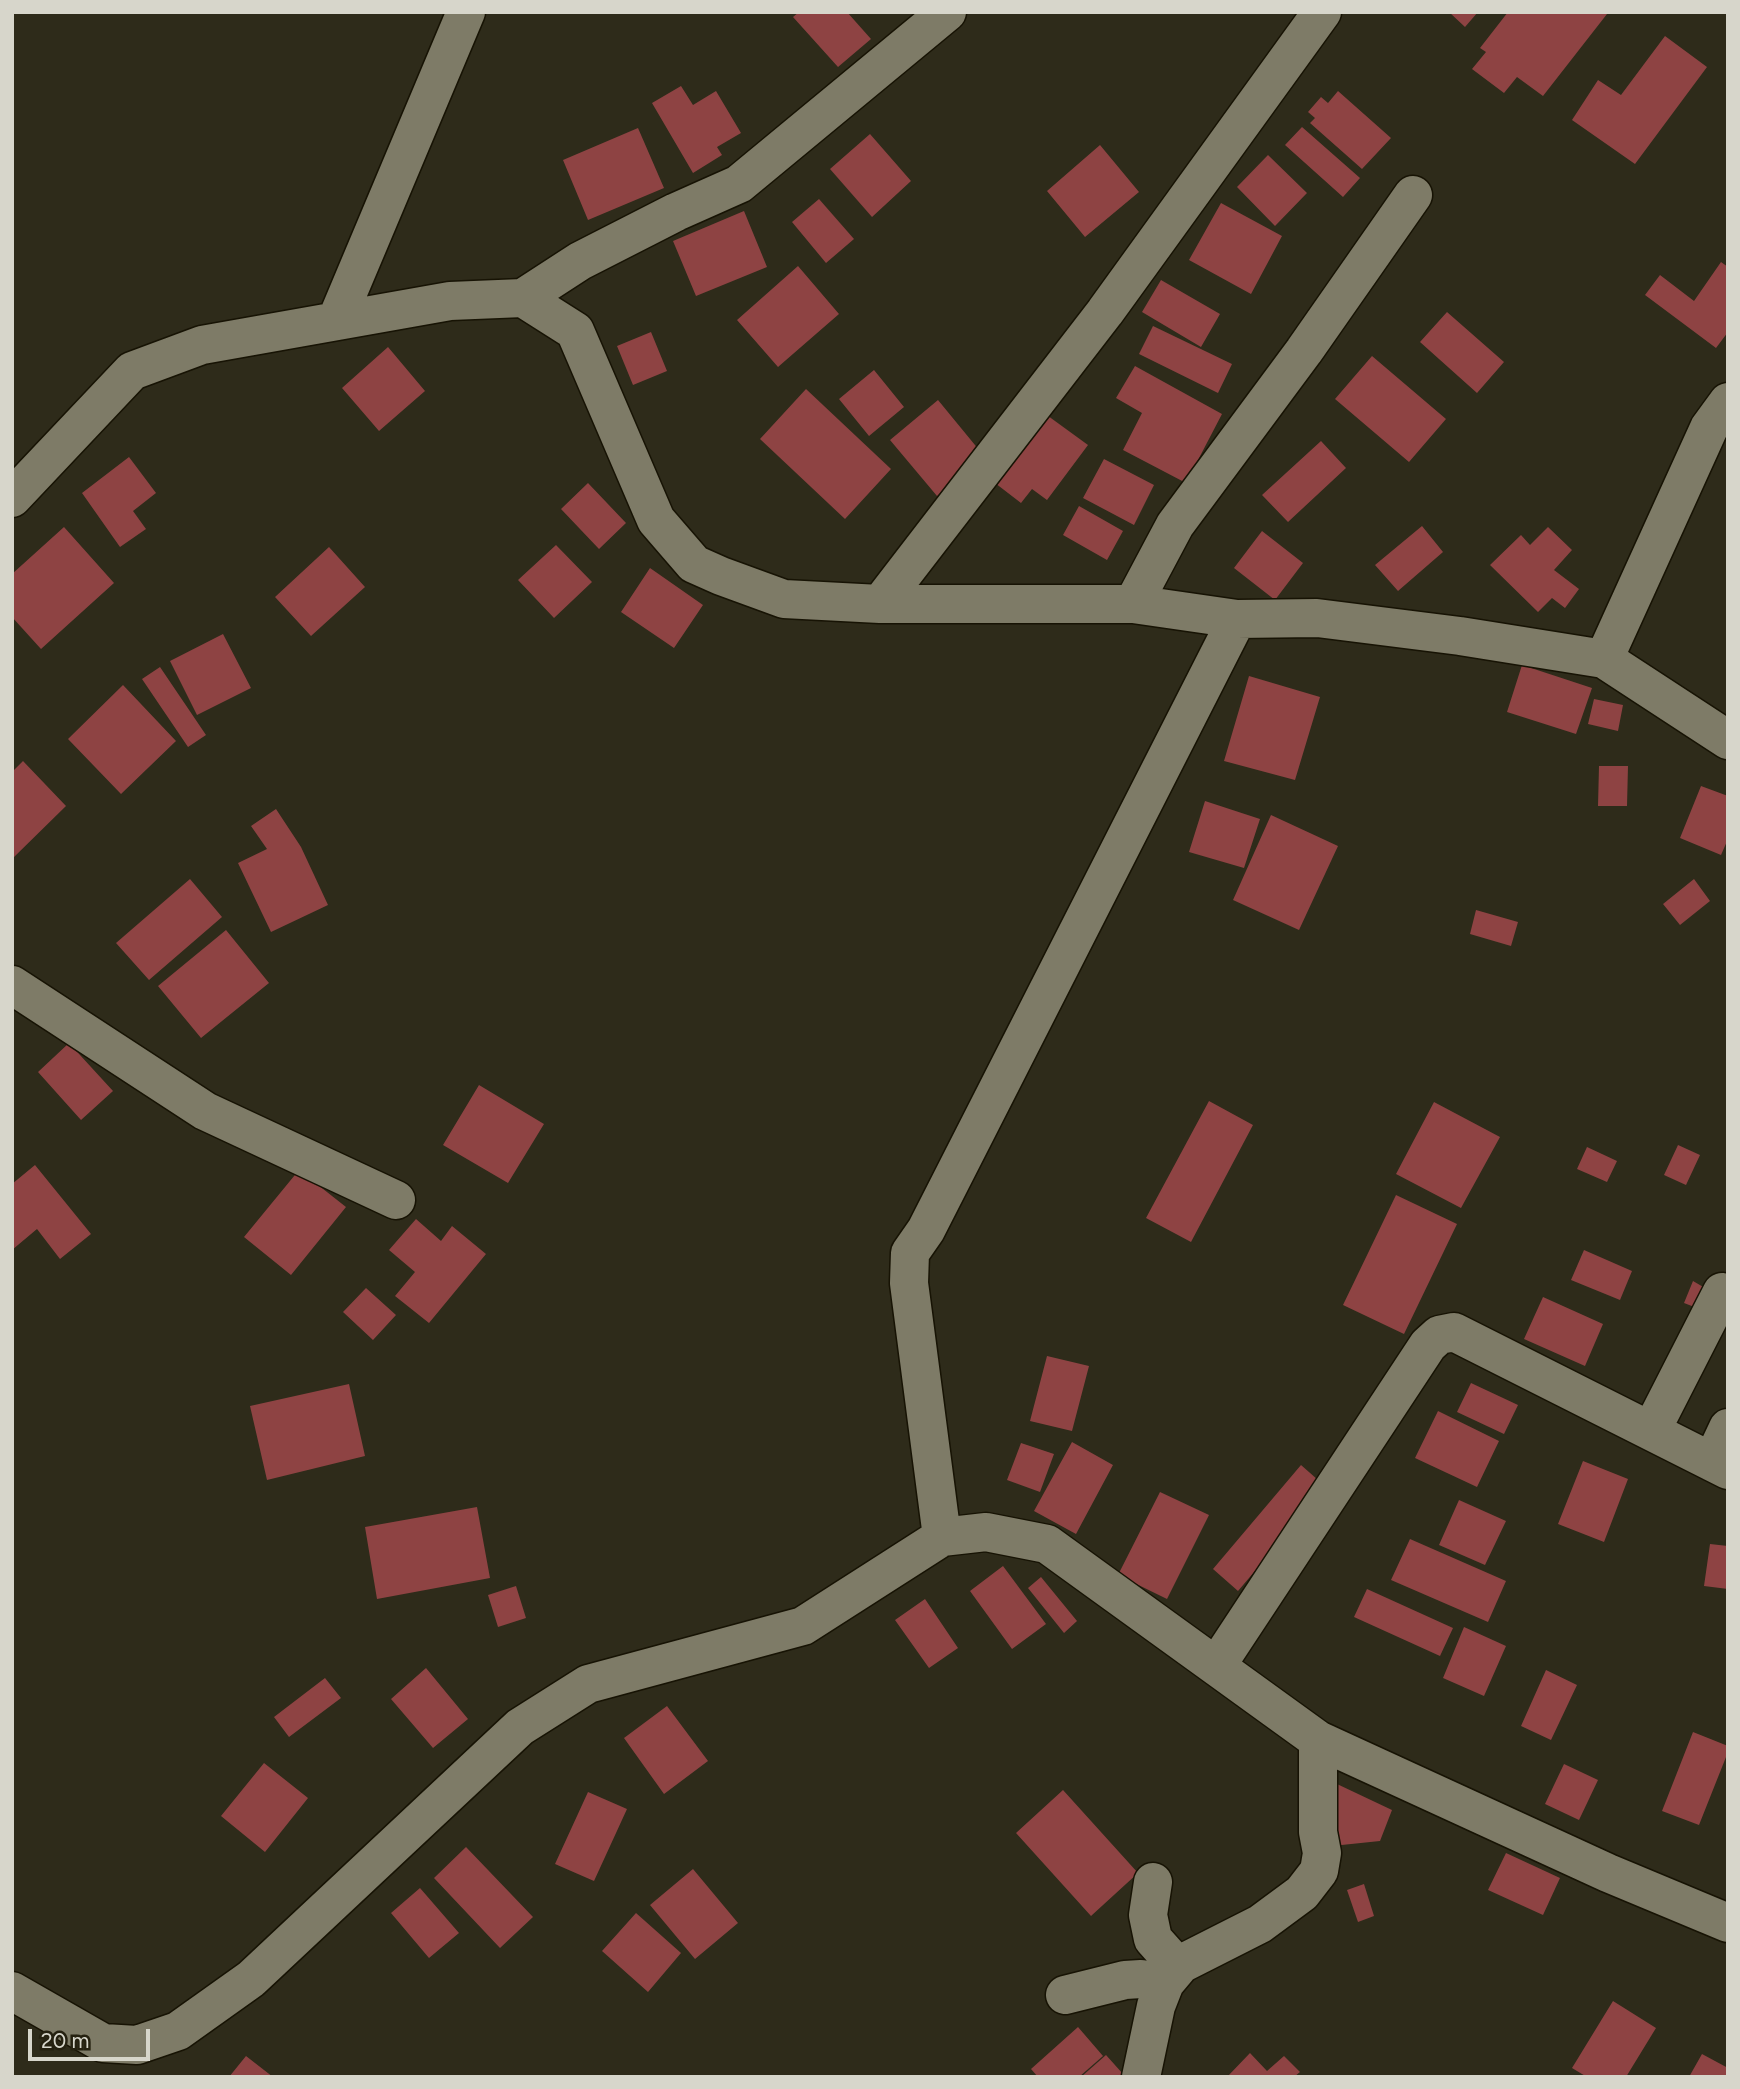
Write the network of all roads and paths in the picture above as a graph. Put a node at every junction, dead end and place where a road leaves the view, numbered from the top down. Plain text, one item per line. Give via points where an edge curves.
1 (466, 12) edge
2 (947, 12) edge
3 (1322, 12) edge
4 (1413, 195) dead end
5 (523, 298) junction
6 (336, 321) junction
7 (1728, 402) edge
8 (12, 498) edge
9 (880, 604) junction
10 (1133, 604) junction
11 (1237, 619) junction
12 (1604, 660) junction
13 (1728, 740) edge
14 (12, 985) edge
15 (396, 1200) dead end
16 (1722, 1292) dead end
17 (1651, 1431) junction
18 (1722, 1453) edge
19 (942, 1537) junction
20 (1217, 1665) junction
21 (1318, 1740) junction
22 (1153, 1882) dead end
23 (1728, 1923) edge
24 (1171, 1975) junction
25 (12, 1992) edge
26 (1065, 1996) dead end
27 (110, 2060) edge
28 (1141, 2077) edge

1 - 6 street
2 - 5 street via 739,184 580,261
3 - 9 street via 1105,312
4 - 10 street via 1175,525
5 - 6 street via 450,301
5 - 9 street via 575,331 656,520 694,564 784,599
6 - 8 street via 202,345 132,371
7 - 12 street via 1709,428
9 - 10 street
10 - 11 street
11 - 12 street via 1317,618
11 - 19 street via 926,1230 910,1253 909,1283
12 - 13 street
14 - 15 street via 205,1111
16 - 17 street
17 - 18 street
17 - 20 street via 1454,1332 1440,1335 1428,1345
19 - 20 street via 986,1531 1047,1544
19 - 27 street via 803,1626 588,1684 520,1727 251,1979 178,2031
20 - 21 street
21 - 23 street
21 - 24 street via 1319,1871 1302,1893 1260,1924
22 - 24 street via 1148,1915 1153,1939
24 - 26 street via 1125,1980
24 - 28 street via 1156,2006
25 - 27 street

